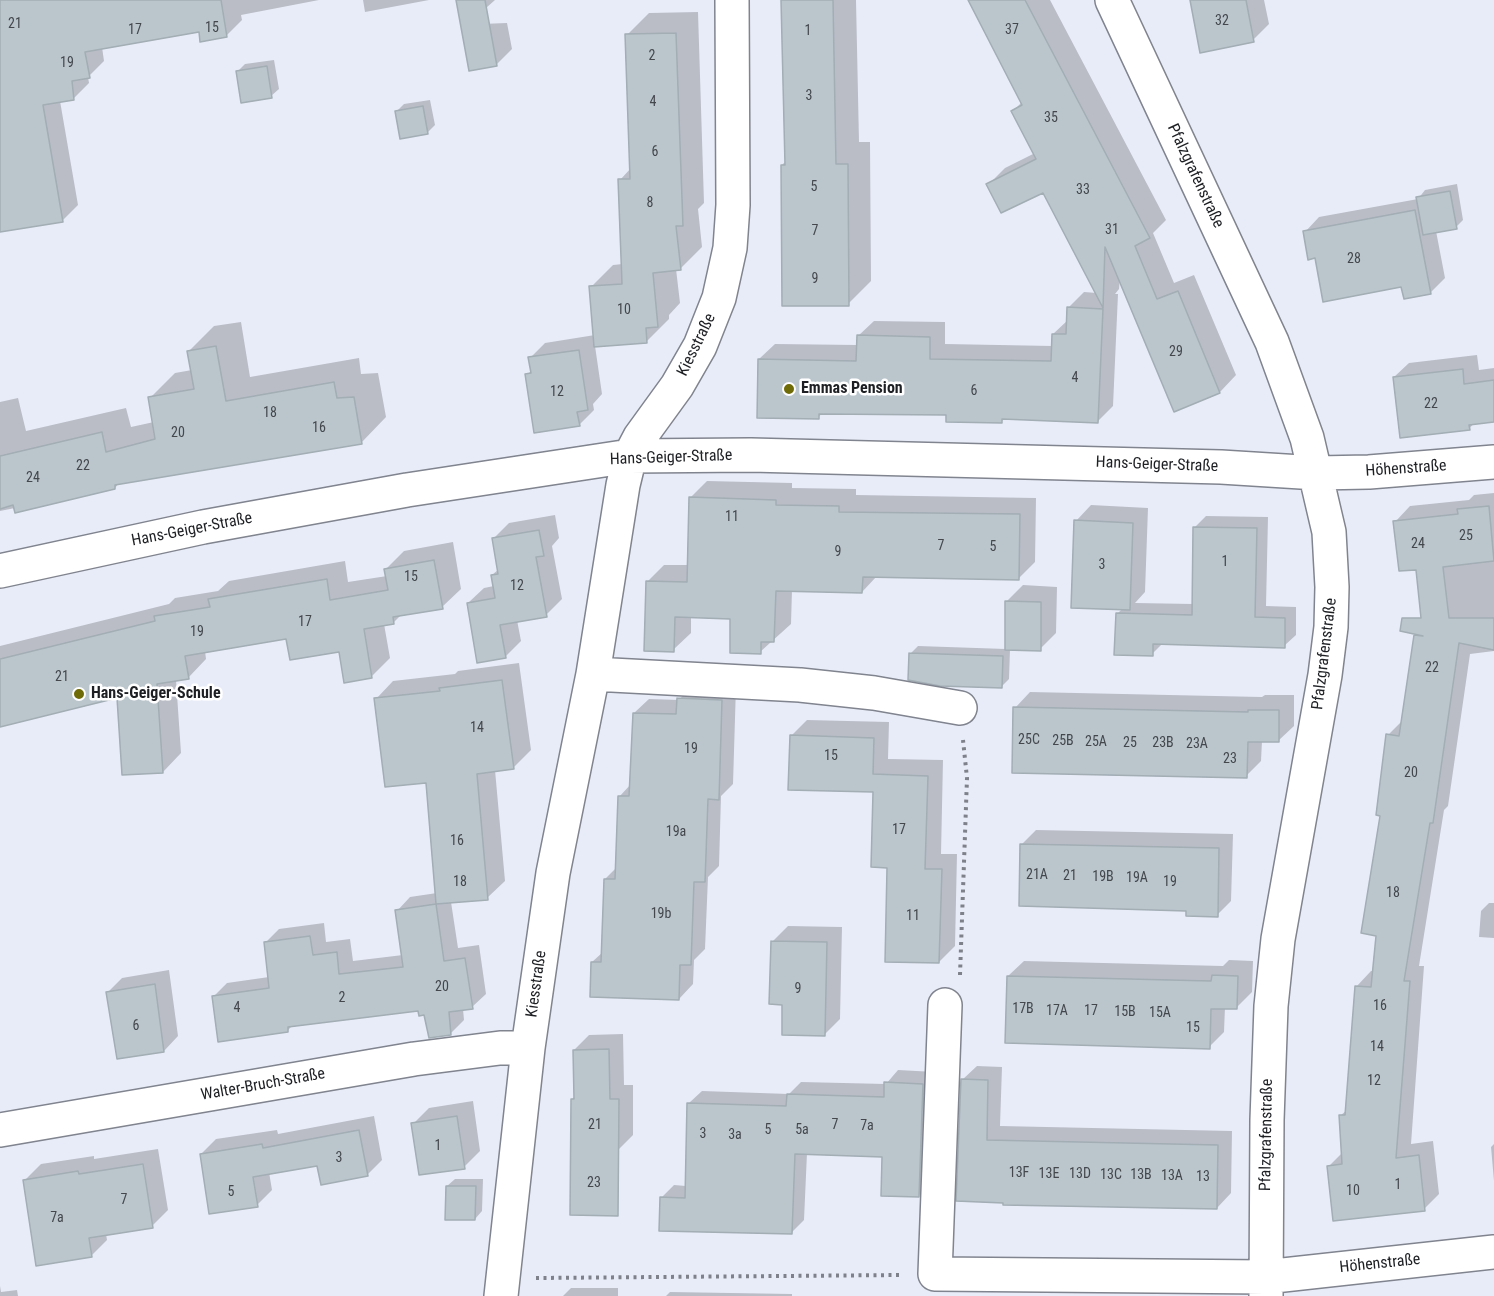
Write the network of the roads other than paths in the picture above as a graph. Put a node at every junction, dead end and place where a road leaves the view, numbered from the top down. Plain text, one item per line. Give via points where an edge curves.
1 (732, 0) edge
2 (1112, 0) edge
3 (630, 456) junction
4 (1494, 462) edge
5 (1317, 473) junction
6 (0, 571) edge
7 (593, 674) junction
8 (960, 708) road end
9 (945, 1005) road end
10 (528, 1048) junction
11 (0, 1130) edge
12 (1494, 1252) edge
13 (1266, 1286) edge
14 (502, 1287) edge

1 - 3 street, Kiesstraße via 733,205 730,248 719,298 700,346
2 - 5 street, Pfalzgrafenstraße via 1272,342
3 - 5 street, Hans-Geiger-Straße via 751,455 1221,466
3 - 6 street, Hans-Geiger-Straße via 406,490 203,527
3 - 7 street, Kiesstraße
4 - 5 street, Höhenstraße
5 - 13 street, Pfalzgrafenstraße via 1329,532 1331,627 1278,939 1271,1006
7 - 8 street via 800,685
7 - 10 street, Kiesstraße via 553,873
9 - 13 street via 935,1274
10 - 11 street, Walter-Bruch-Straße via 424,1058
10 - 14 street, Kiesstraße
12 - 13 street, Höhenstraße

